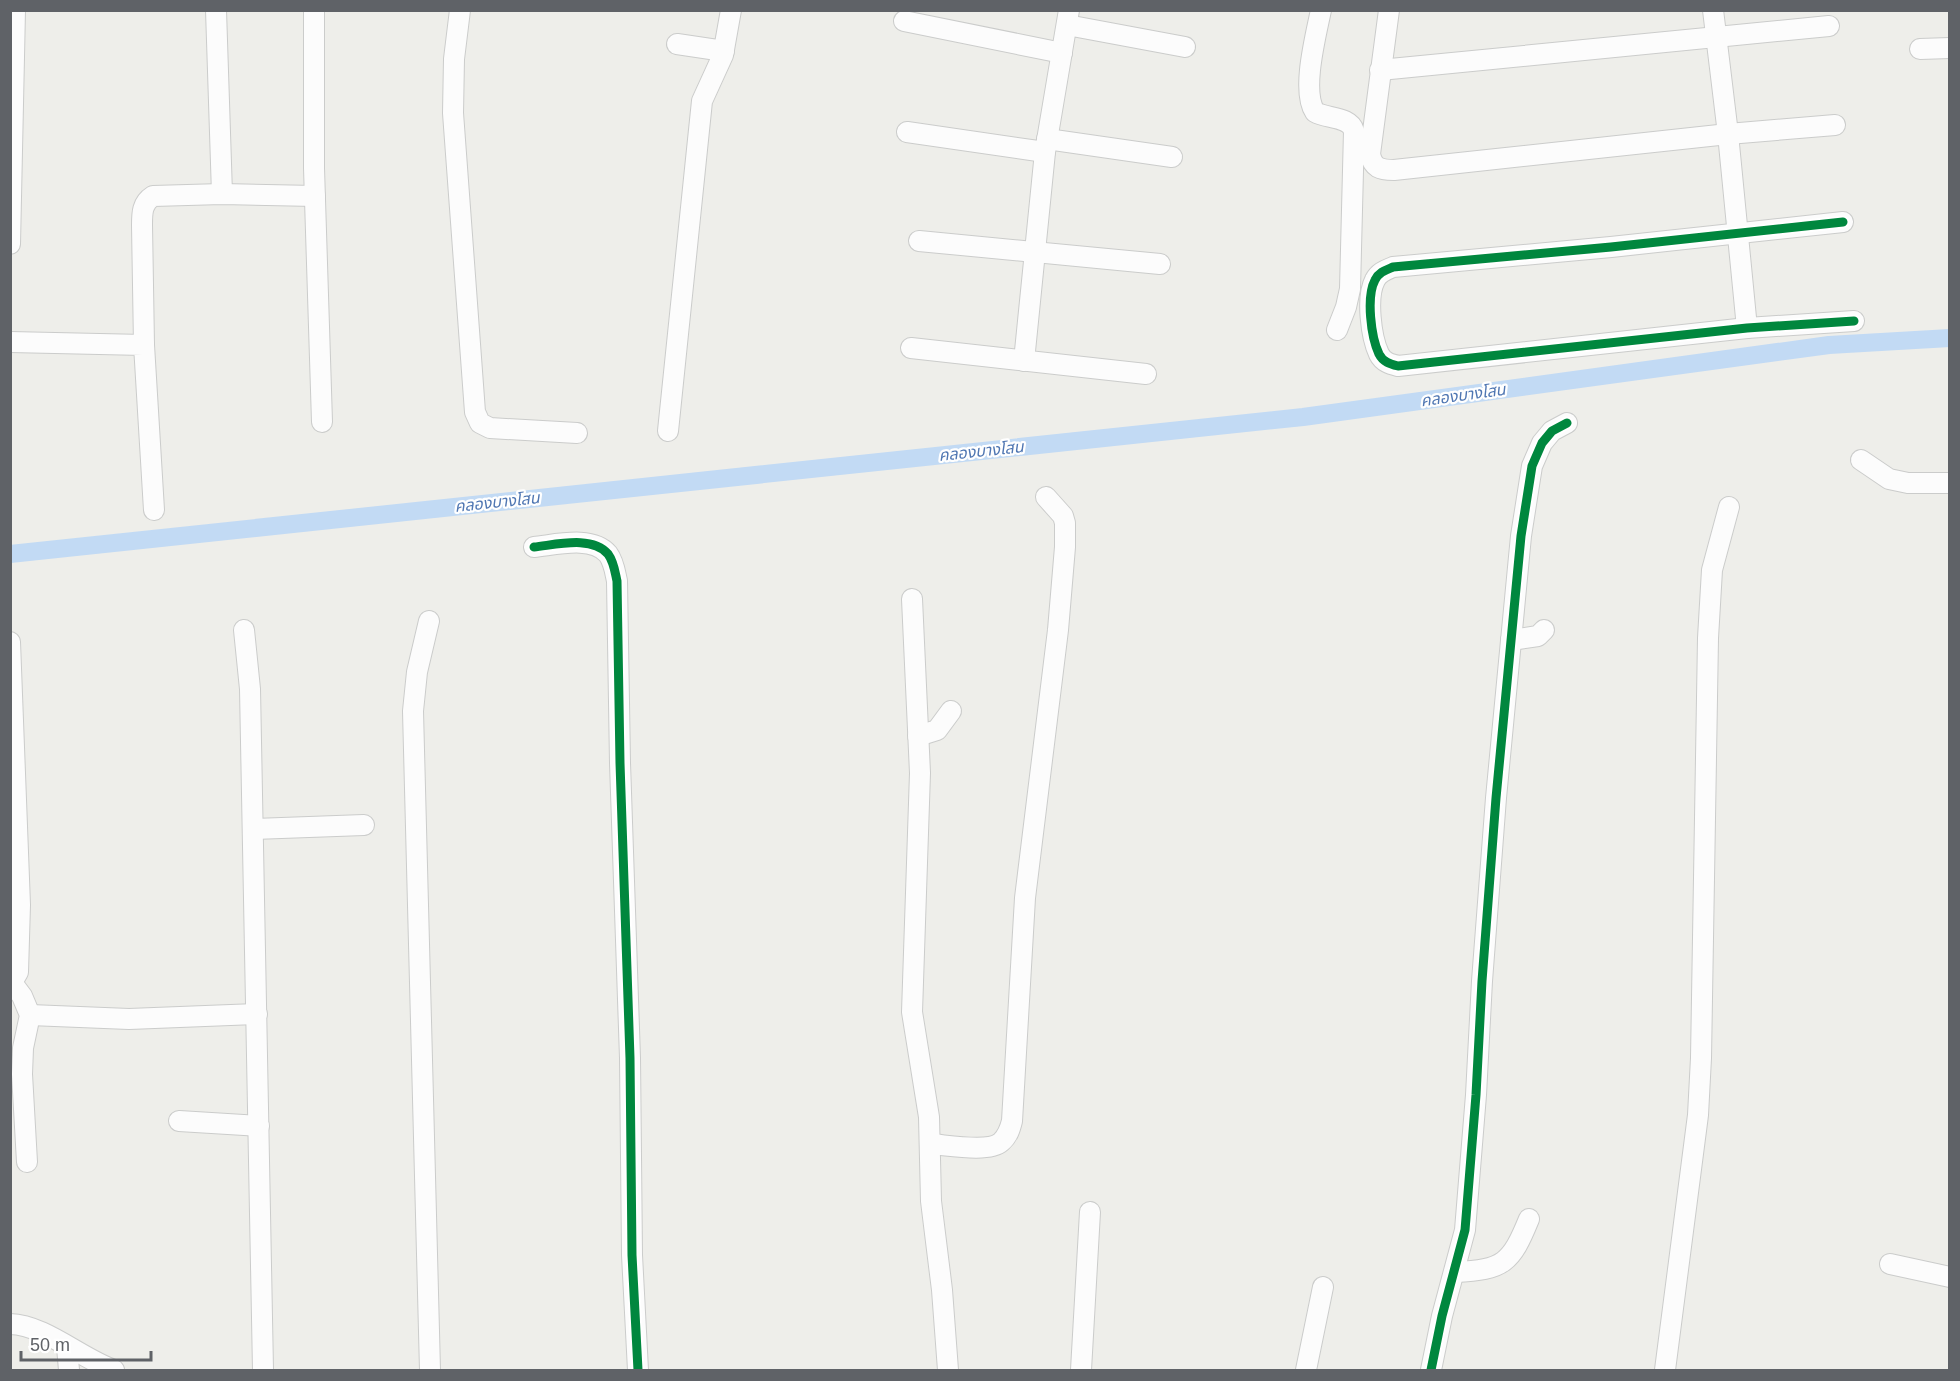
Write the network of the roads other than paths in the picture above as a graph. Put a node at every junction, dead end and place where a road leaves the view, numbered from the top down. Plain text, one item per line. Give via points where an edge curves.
1 (15, 10) edge
2 (216, 10) edge
3 (314, 10) edge
4 (460, 10) edge
5 (731, 10) edge
6 (1321, 10) edge
7 (1389, 10) edge
8 (1713, 10) edge
9 (1068, 18) edge
10 (904, 21) dead end
11 (1829, 27) dead end
12 (1716, 37) junction
13 (677, 44) dead end
14 (1185, 47) dead end
15 (1950, 48) edge
16 (1920, 49) dead end
17 (724, 51) junction
18 (1062, 53) junction
19 (1380, 70) junction
20 (1835, 126) dead end
21 (907, 132) dead end
22 (1728, 134) junction
23 (1046, 145) junction
24 (1172, 157) dead end
25 (222, 194) junction
26 (315, 196) junction
27 (11, 200) edge
28 (1843, 222) dead end
29 (1737, 232) junction
30 (919, 241) dead end
31 (10, 244) edge
32 (1035, 252) junction
33 (1160, 264) dead end
34 (1854, 321) dead end
35 (1747, 328) junction
36 (1337, 330) dead end
37 (10, 342) edge
38 (144, 345) junction
39 (911, 348) dead end
40 (1024, 362) junction
41 (1146, 374) dead end
42 (322, 422) dead end
43 (1567, 423) dead end
44 (668, 431) dead end
45 (577, 433) dead end
46 (1860, 460) dead end
47 (1950, 483) edge
48 (1046, 497) dead end
49 (1729, 507) dead end
50 (154, 510) dead end
51 (534, 547) dead end
52 (912, 599) dead end
53 (429, 621) dead end
54 (244, 630) dead end
55 (1544, 630) dead end
56 (1511, 640) junction
57 (10, 642) edge
58 (951, 711) dead end
59 (918, 736) junction
60 (364, 825) dead end
61 (253, 829) junction
62 (12, 985) edge
63 (256, 1014) junction
64 (30, 1015) junction
65 (179, 1121) dead end
66 (259, 1126) junction
67 (930, 1144) junction
68 (27, 1162) dead end
69 (1090, 1212) dead end
70 (1529, 1220) dead end
71 (1890, 1263) dead end
72 (1455, 1272) junction
73 (1950, 1277) edge
74 (1323, 1287) dead end
75 (10, 1324) edge
76 (67, 1347) junction
77 (69, 1371) edge
78 (114, 1371) edge
79 (263, 1371) edge
80 (430, 1371) edge
81 (638, 1371) edge
82 (948, 1371) edge
83 (1082, 1371) edge
84 (1306, 1371) edge
85 (1431, 1371) edge
86 (1665, 1371) edge

1 - 27 street
2 - 25 street
3 - 26 street
4 - 45 street via 453,113 476,412 480,423 490,428
5 - 17 street
6 - 36 street via 1309,100 1315,112 1348,121 1354,131 1350,289
7 - 19 street
8 - 12 street
9 - 14 street
9 - 18 street
10 - 18 street
11 - 12 street
12 - 19 street
12 - 22 street
13 - 17 street
15 - 16 street
17 - 44 street via 702,101
18 - 23 street
19 - 22 street via 1370,154 1372,163 1385,170
20 - 22 street
21 - 23 street
22 - 29 street
23 - 24 street
23 - 32 street
25 - 26 street
25 - 38 street via 153,196 146,200 142,209
26 - 42 street
27 - 31 street
28 - 29 street
29 - 35 street
29 - 35 street via 1393,267 1374,280 1371,325 1379,355 1398,366
30 - 32 street
32 - 33 street
32 - 40 street
34 - 35 street
37 - 38 street
38 - 50 street
39 - 40 street
40 - 41 street
43 - 56 street via 1552,431 1542,443 1532,466
46 - 47 street via 1889,479
48 - 67 street via 1063,516 1065,547 1025,898 1012,1121 1000,1144 988,1148
49 - 86 street via 1713,570 1708,639 1698,1115
51 - 81 street via 586,543 598,546 614,565 617,581
52 - 59 street
53 - 80 street via 413,711
54 - 61 street via 250,689
55 - 56 street via 1538,636
56 - 72 street via 1465,1230
57 - 62 street via 20,905 18,972
58 - 59 street via 936,730
59 - 67 street via 919,843 912,1012 930,1117
60 - 61 street
61 - 63 street
62 - 64 street
63 - 64 street via 129,1019
63 - 66 street
64 - 68 street via 23,1048
65 - 66 street
66 - 79 street
67 - 82 street via 931,1201
69 - 83 street
70 - 72 street via 1506,1261 1481,1271
71 - 73 street
72 - 85 street
74 - 84 street
75 - 76 street via 38,1330
76 - 77 street
76 - 78 street

